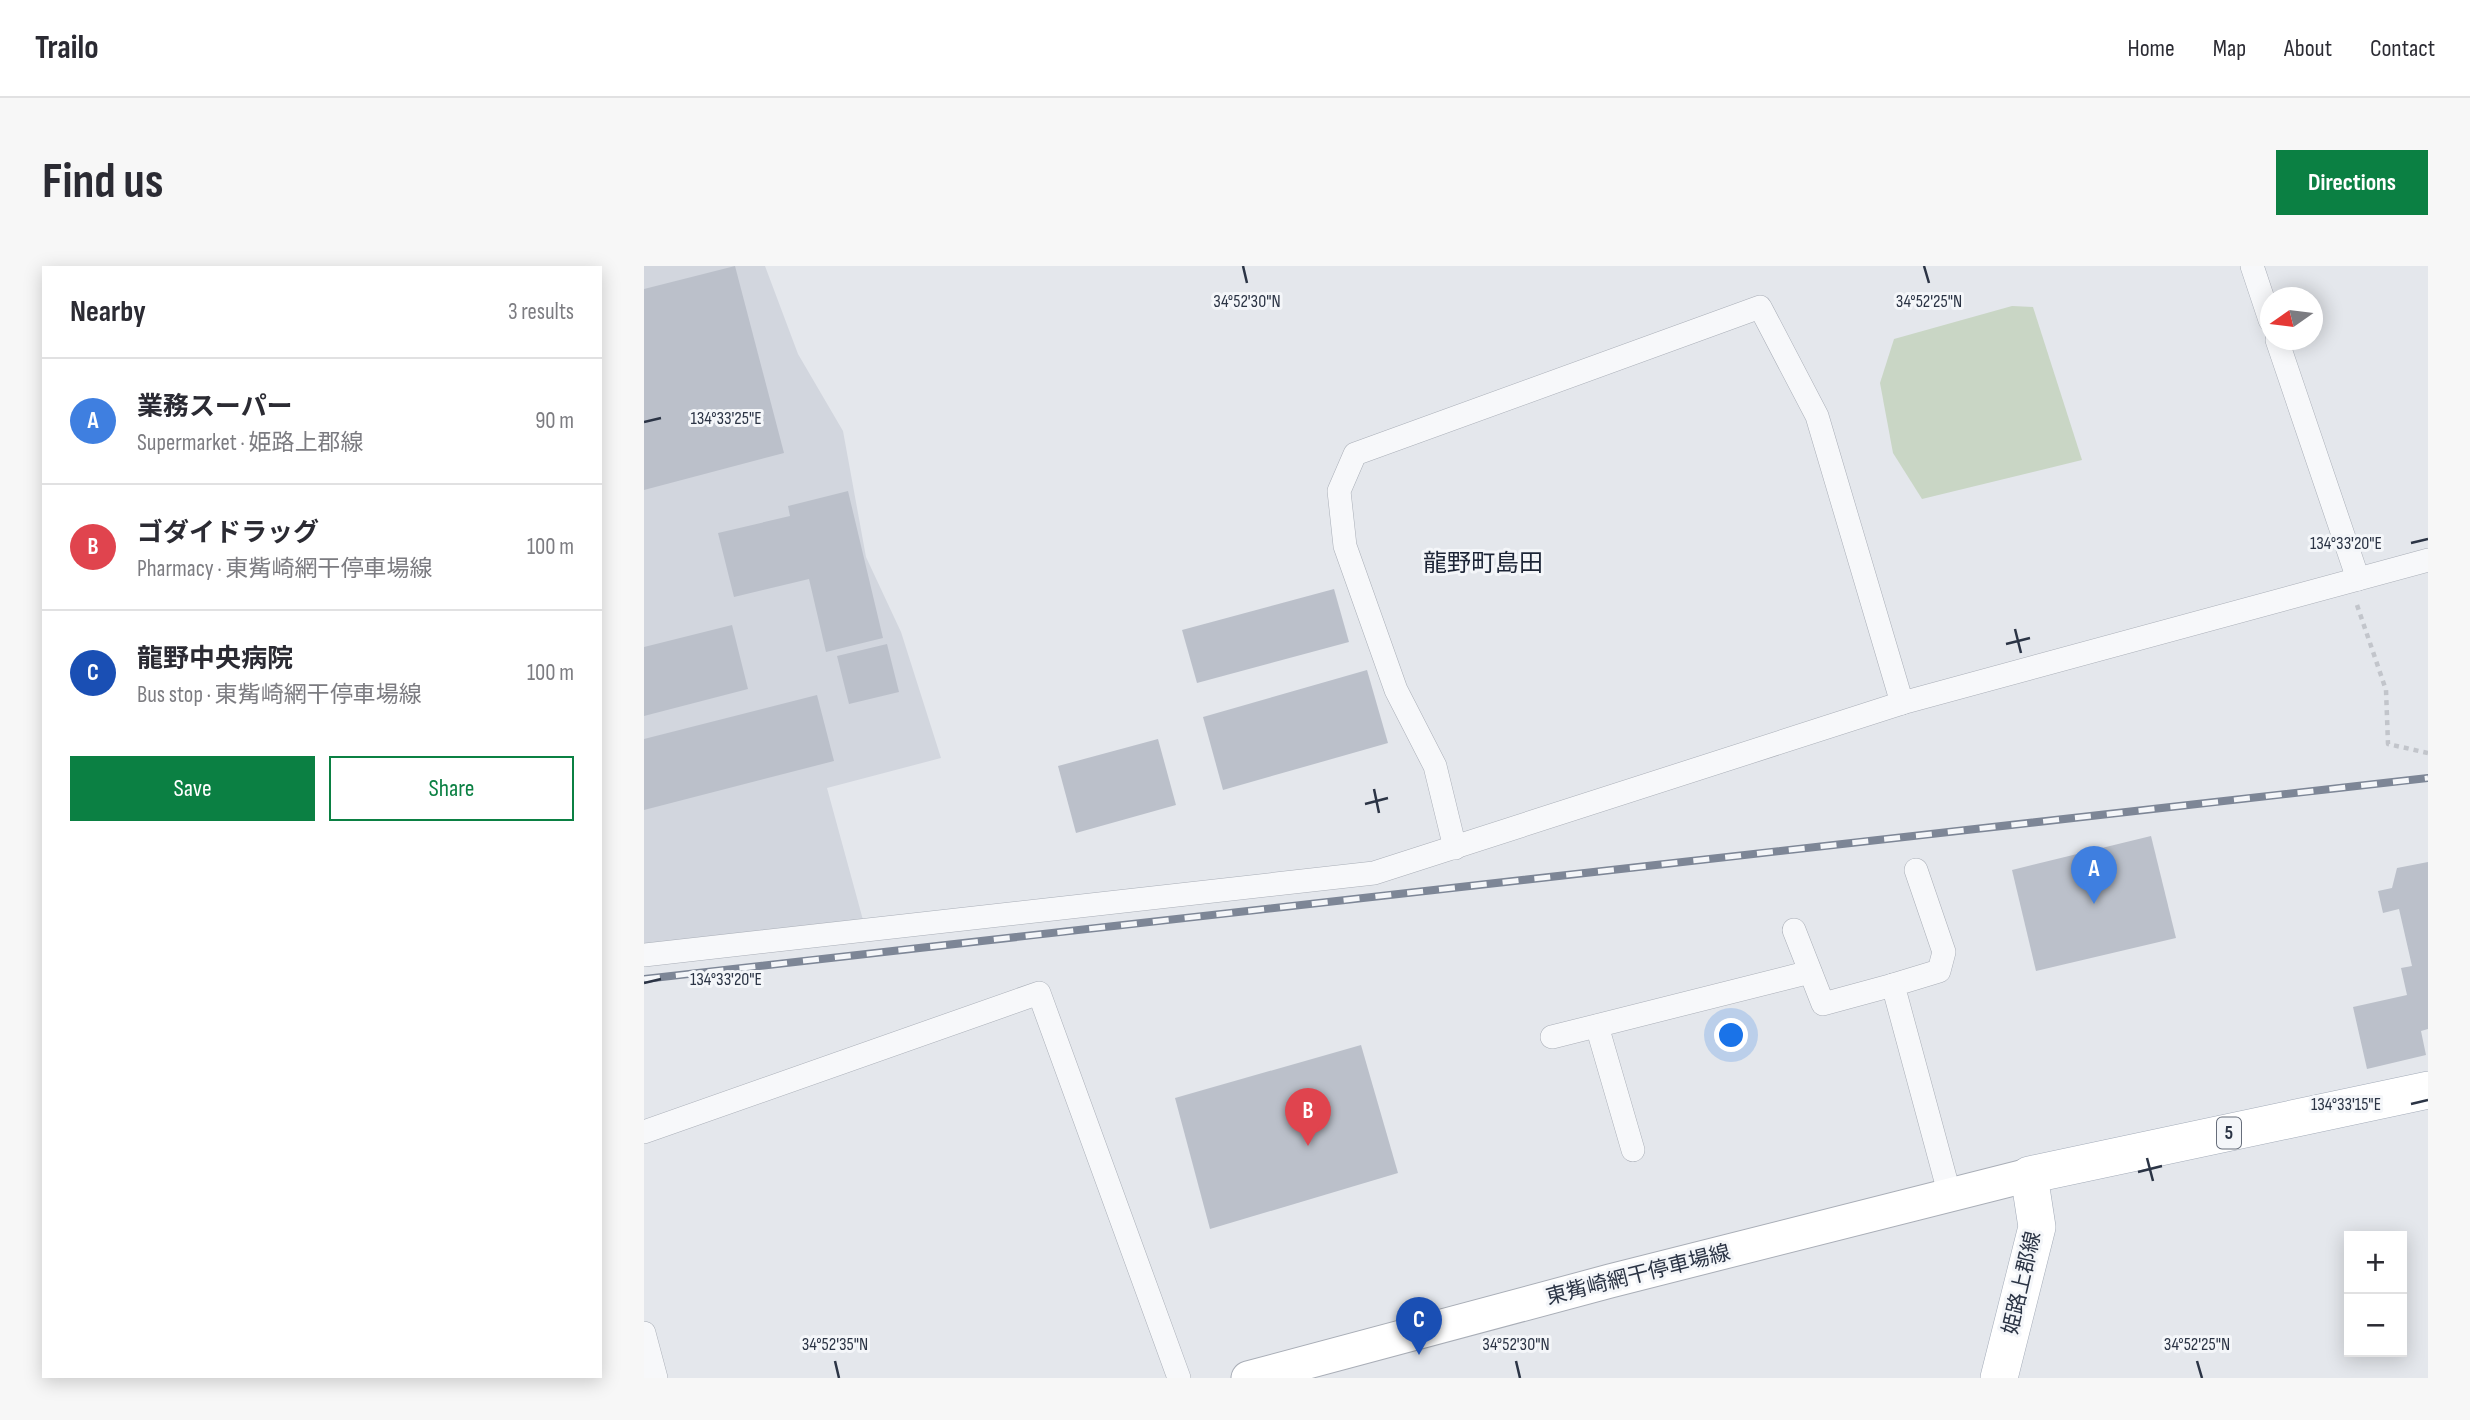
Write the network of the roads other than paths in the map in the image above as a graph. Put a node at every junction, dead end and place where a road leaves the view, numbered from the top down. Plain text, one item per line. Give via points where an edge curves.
1 (2252, 266) edge
2 (2260, 290) edge
3 (2280, 350) edge
4 (2428, 561) edge
5 (2353, 580) junction
6 (1902, 704) junction
7 (1455, 848) junction
8 (1916, 870) dead end
9 (1794, 930) dead end
10 (644, 955) edge
11 (1810, 972) junction
12 (1893, 985) junction
13 (1597, 1026) junction
14 (1552, 1037) dead end
15 (2428, 1090) edge
16 (644, 1132) edge
17 (1633, 1150) dead end
18 (2029, 1175) junction
19 (1950, 1196) junction
20 (644, 1333) edge
21 (656, 1378) edge
22 (1179, 1378) edge
23 (1248, 1378) edge
24 (1999, 1378) edge

1 - 2 street
3 - 5 street
4 - 5 street
5 - 6 street
6 - 7 street
6 - 7 street via 1817,416 1760,307 1355,454 1339,491 1345,546 1396,690 1435,766
7 - 10 street via 1374,873
8 - 12 street via 1944,952 1939,971
9 - 11 street
11 - 12 street via 1823,1004
11 - 13 street
12 - 19 street
13 - 14 street
13 - 17 street
15 - 18 main road, 5
16 - 22 street via 1039,993
18 - 19 main road, 東觜崎網干停車場線
18 - 24 main road, 姫路上郡線 via 2037,1227
19 - 23 main road, 東觜崎網干停車場線
20 - 21 street

